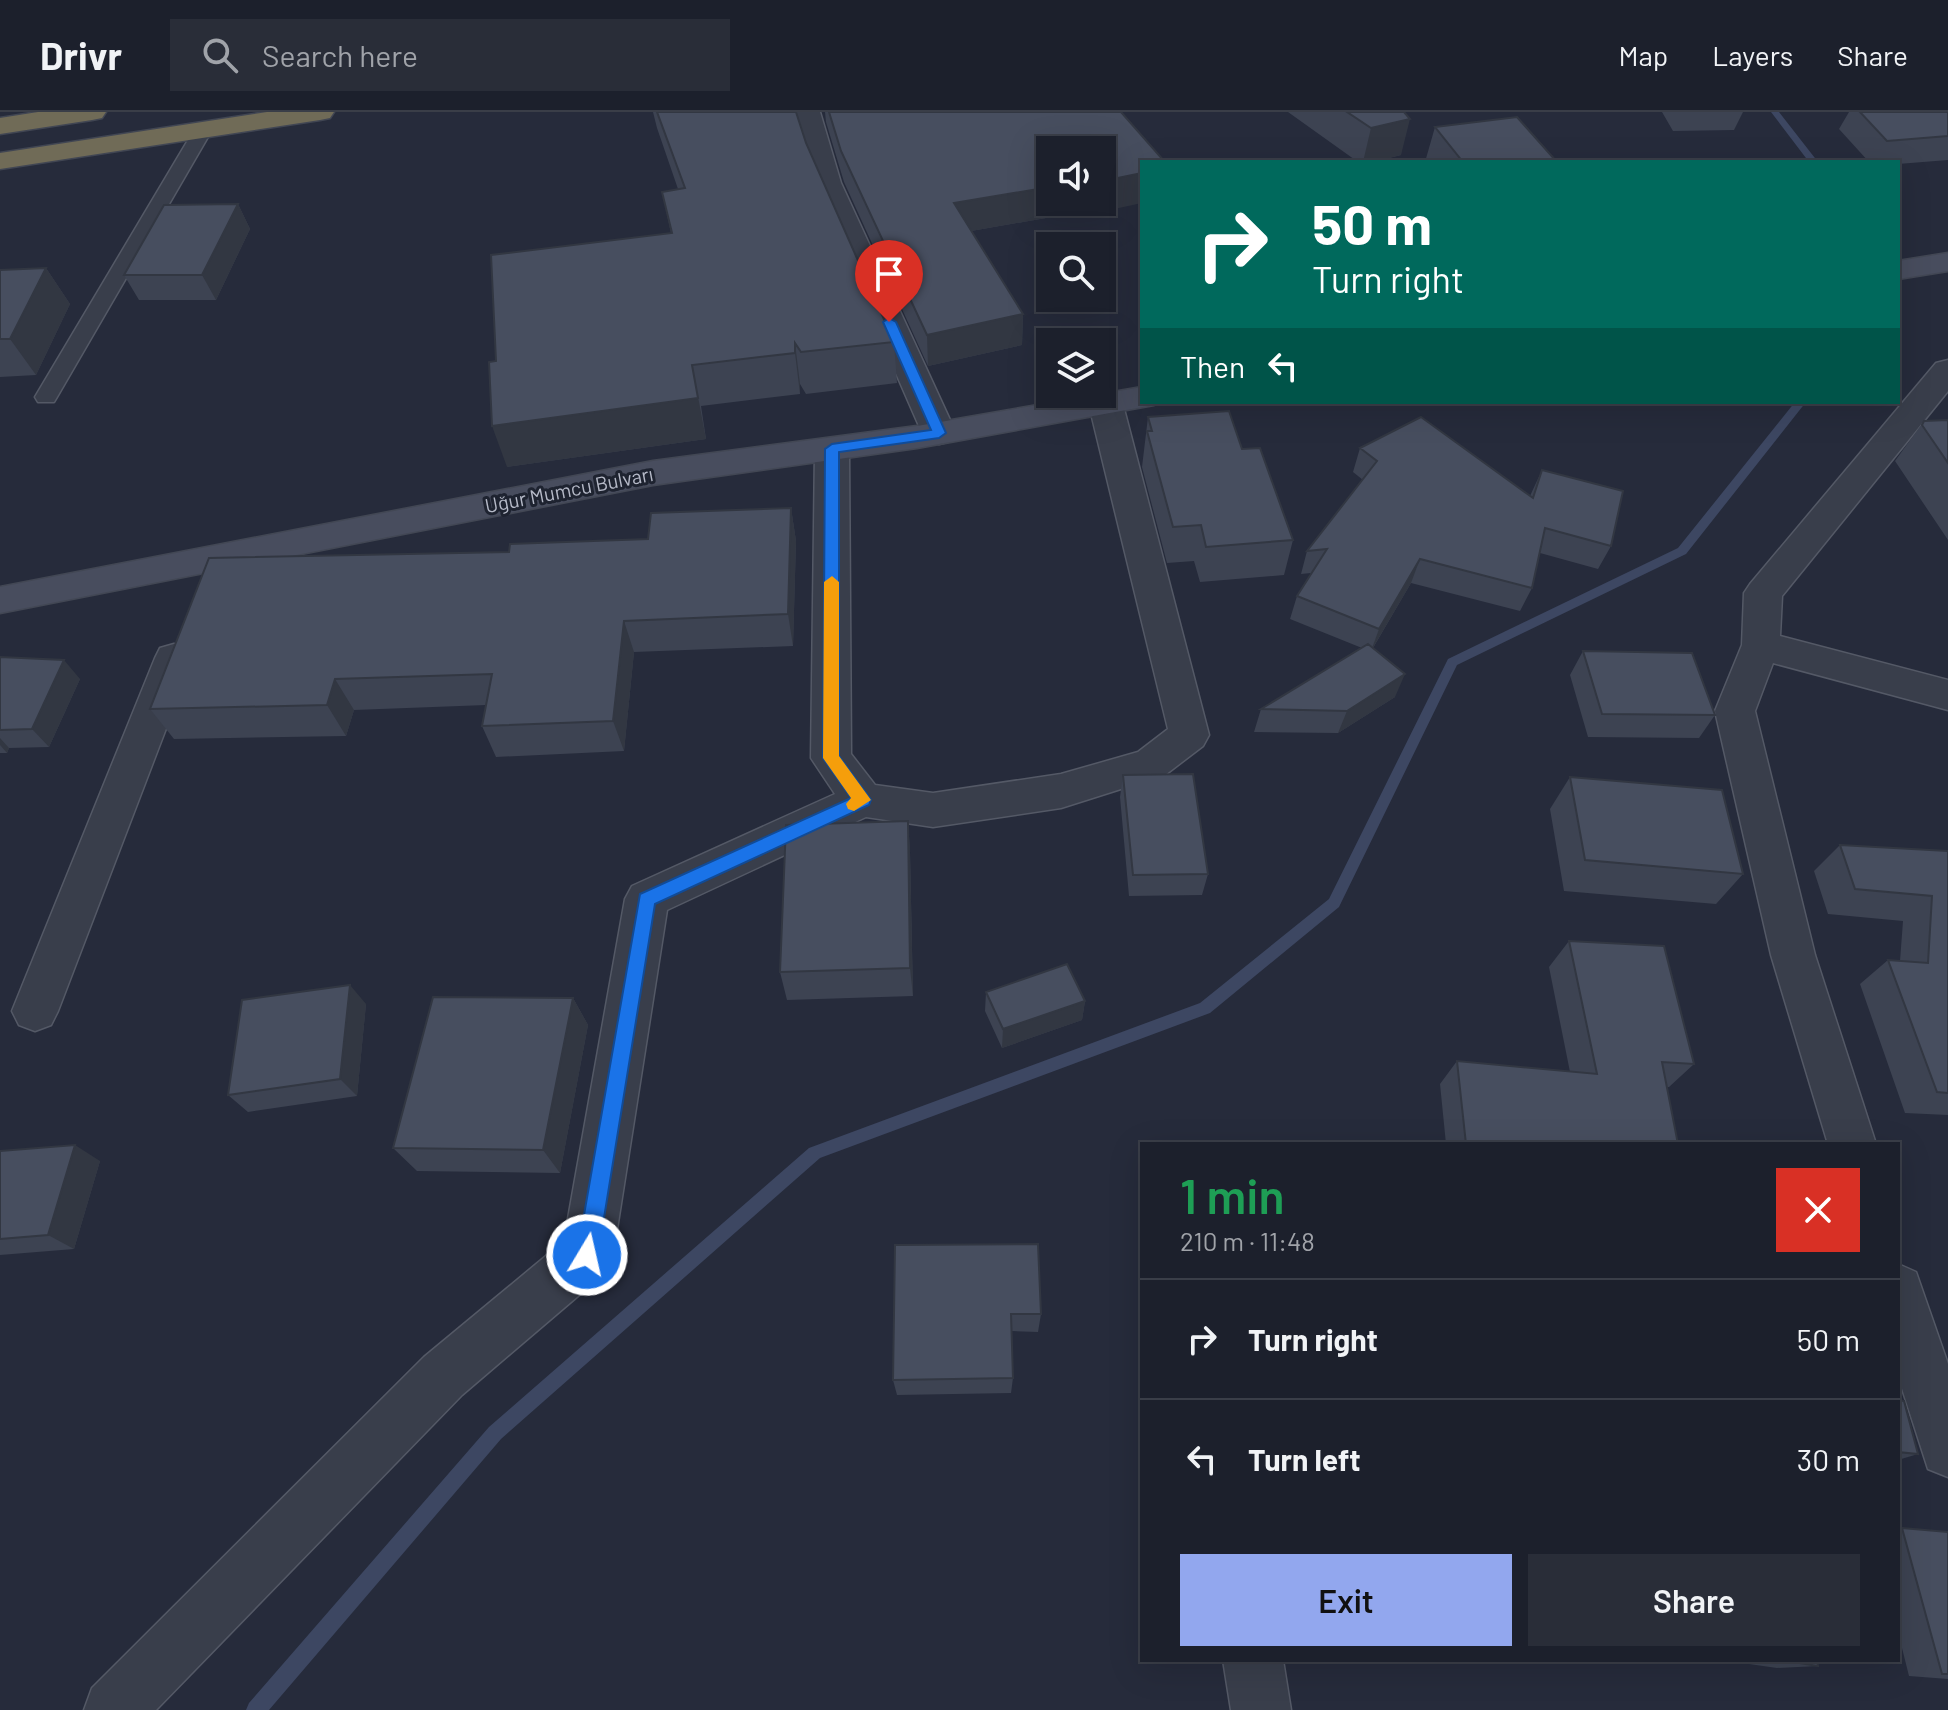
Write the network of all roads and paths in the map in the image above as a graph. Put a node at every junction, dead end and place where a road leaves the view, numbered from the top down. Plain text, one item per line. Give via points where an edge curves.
1 (92, 112) edge
2 (320, 112) edge
3 (806, 112) edge
4 (0, 126) edge
5 (203, 130) junction
6 (0, 161) edge
7 (1948, 262) edge
8 (1900, 270) edge
9 (1948, 370) edge
10 (46, 397) dead end
11 (1124, 402) edge
12 (939, 433) junction
13 (832, 449) junction
14 (213, 559) junction
15 (0, 600) edge
16 (1761, 645) junction
17 (1948, 695) edge
18 (863, 800) junction
19 (35, 1011) dead end
20 (1851, 1142) edge
21 (1900, 1296) edge
22 (1948, 1449) edge
23 (1253, 1662) edge
24 (114, 1710) edge
25 (1261, 1710) edge

1 - 4 highway
2 - 5 highway
3 - 12 street via 827,183
5 - 6 highway
5 - 10 lane
7 - 8 street
9 - 16 street via 1763,593
11 - 12 street, Uğur Mumcu Bulvarı
11 - 18 street via 1189,735 1151,764 1061,791 933,810
12 - 13 street, Uğur Mumcu Bulvarı
13 - 14 street, Uğur Mumcu Bulvarı via 653,473
13 - 18 street via 831,758
14 - 15 street, Uğur Mumcu Bulvarı
14 - 19 street
16 - 17 street
16 - 20 street via 1735,711 1793,955
18 - 24 street via 647,899 587,1255 443,1376
21 - 22 street
23 - 25 street

